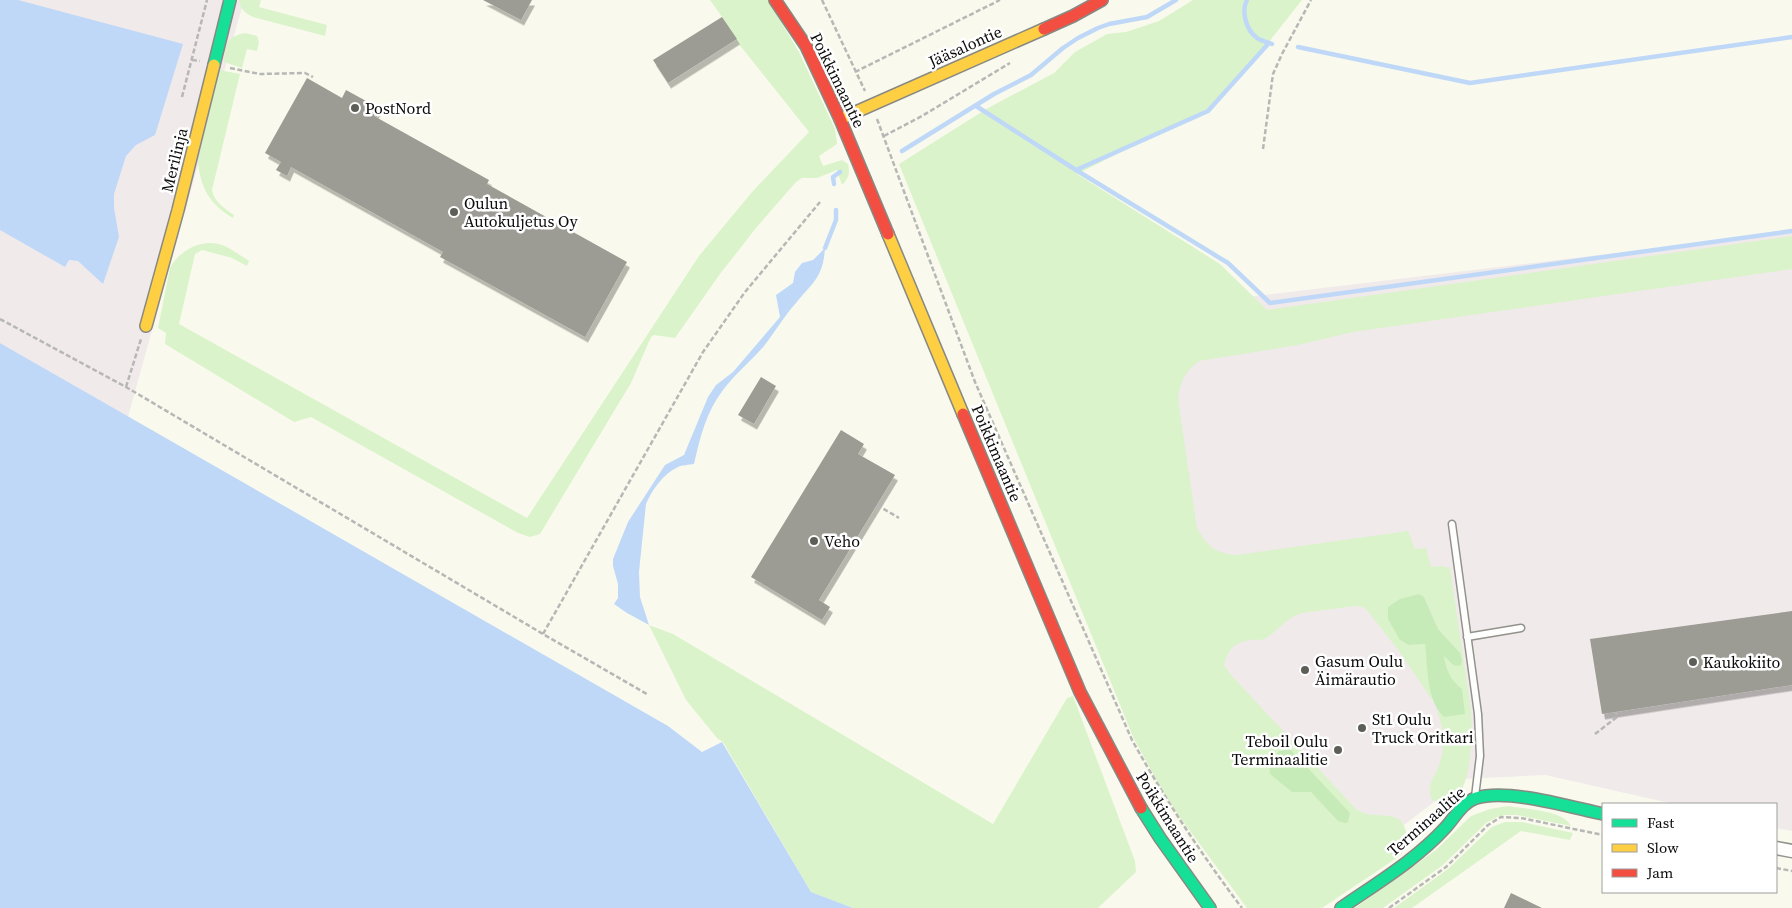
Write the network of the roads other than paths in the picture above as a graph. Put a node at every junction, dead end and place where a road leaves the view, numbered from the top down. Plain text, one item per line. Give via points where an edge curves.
1 (230, 0) edge
2 (775, 0) edge
3 (1102, 0) edge
4 (840, 119) junction
5 (146, 326) road end
6 (1452, 524) dead end
7 (1521, 628) dead end
8 (1467, 637) junction
9 (1474, 798) junction
10 (1602, 814) edge
11 (1777, 848) edge
12 (1792, 852) edge
13 (1210, 908) edge
14 (1340, 908) edge

1 - 5 main road, Merilinja
2 - 4 main road, Poikkimaantie via 806,46
3 - 4 main road, Jääsalontie via 1074,16
4 - 13 main road, Poikkimaantie via 1080,692 1132,793
6 - 8 lane
7 - 8 lane
8 - 9 lane via 1478,714 1480,756
9 - 10 main road, Terminaalitie via 1516,797
9 - 14 main road, Terminaalitie via 1416,855
11 - 12 street

